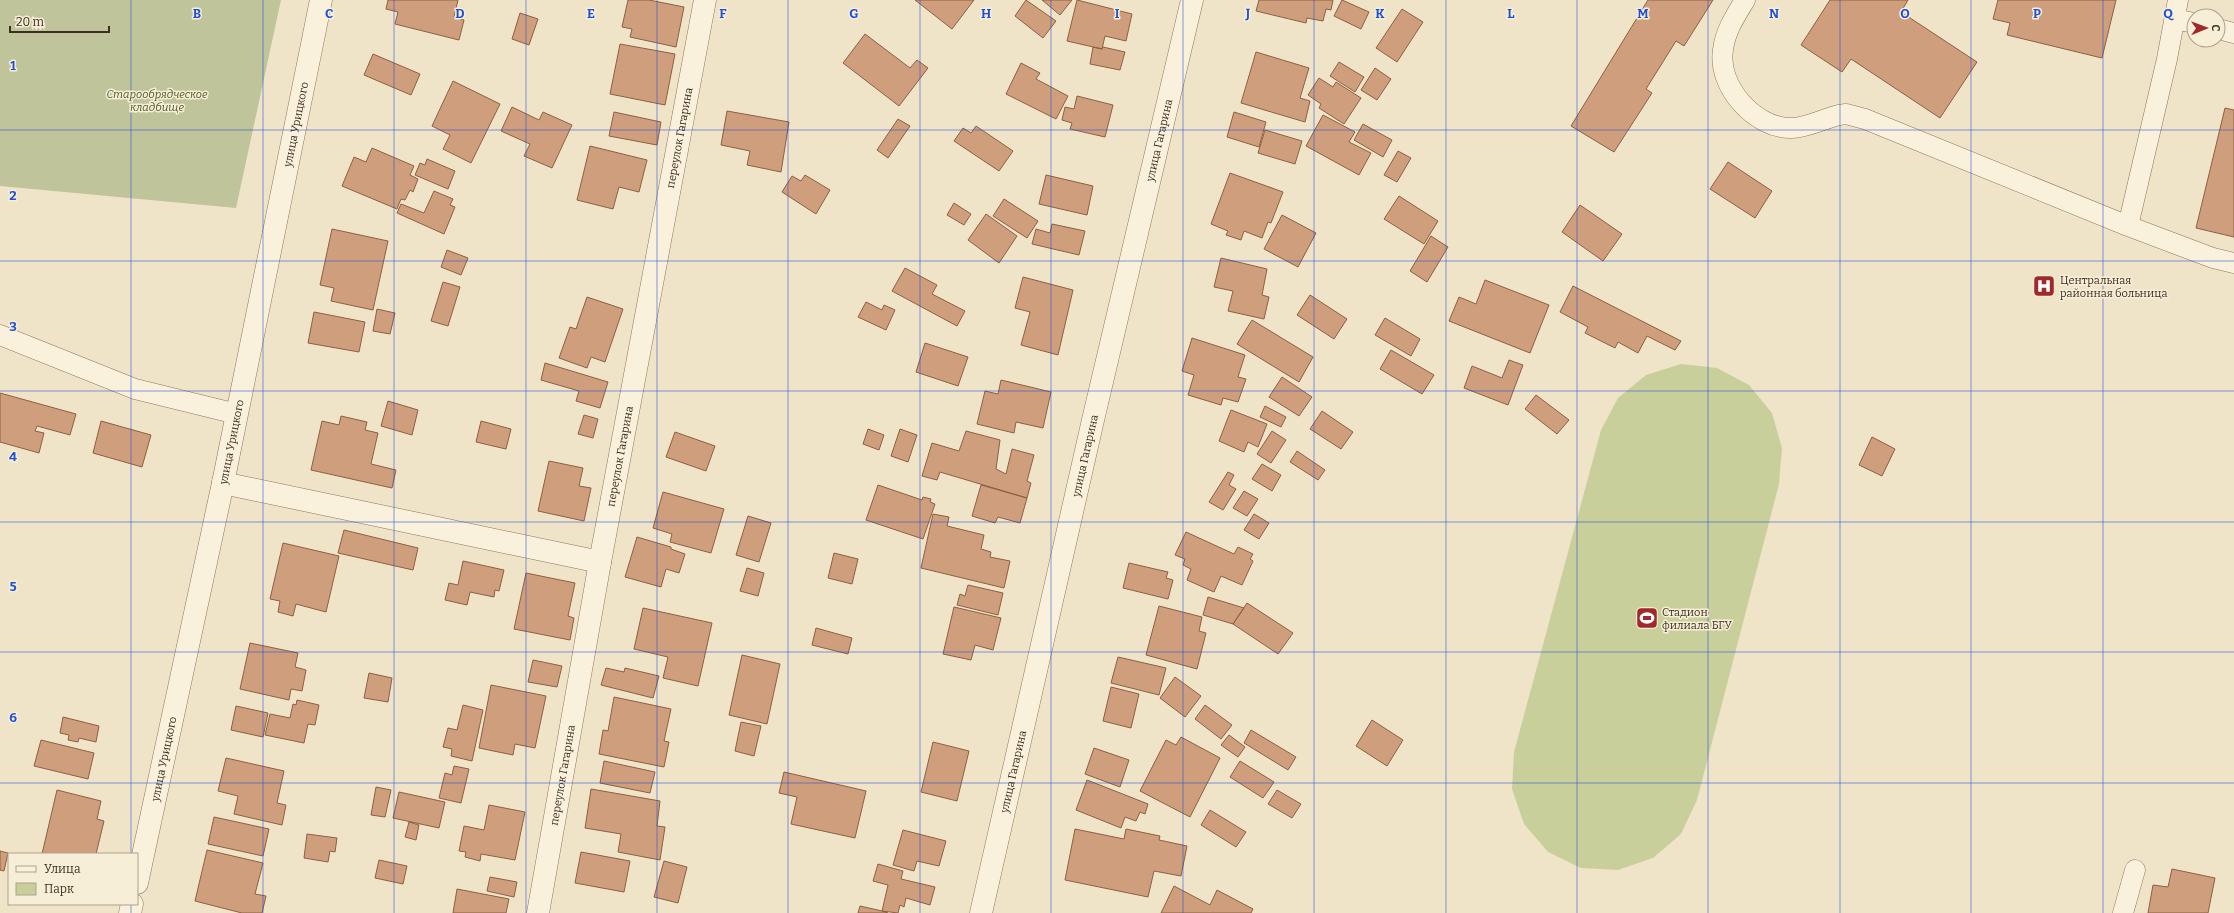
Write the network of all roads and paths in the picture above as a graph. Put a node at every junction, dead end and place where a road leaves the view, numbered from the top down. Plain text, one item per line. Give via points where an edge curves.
1 (321, 0) edge
2 (705, 0) edge
3 (1192, 0) edge
4 (1745, 0) edge
5 (2176, 9) edge
6 (2186, 17) edge
7 (2128, 226) junction
8 (2234, 263) edge
9 (0, 335) edge
10 (237, 414) junction
11 (223, 483) junction
12 (600, 562) junction
13 (2135, 870) dead end
14 (138, 878) edge
15 (538, 913) edge
16 (981, 913) edge
17 (2123, 913) edge

1 - 10 street, улица Урицкого
2 - 12 street, переулок Гагарина
3 - 16 street, улица Гагарина via 1091,428
4 - 7 lane via 1726,34 1722,51 1724,70 1740,101 1767,123 1792,128 1838,115 1854,116
5 - 6 lane
5 - 7 lane via 2167,59
7 - 8 lane via 2213,258
9 - 10 lane via 135,389
10 - 11 street, улица Урицкого
11 - 12 street
11 - 14 street, улица Урицкого
12 - 15 street, переулок Гагарина
13 - 17 lane

